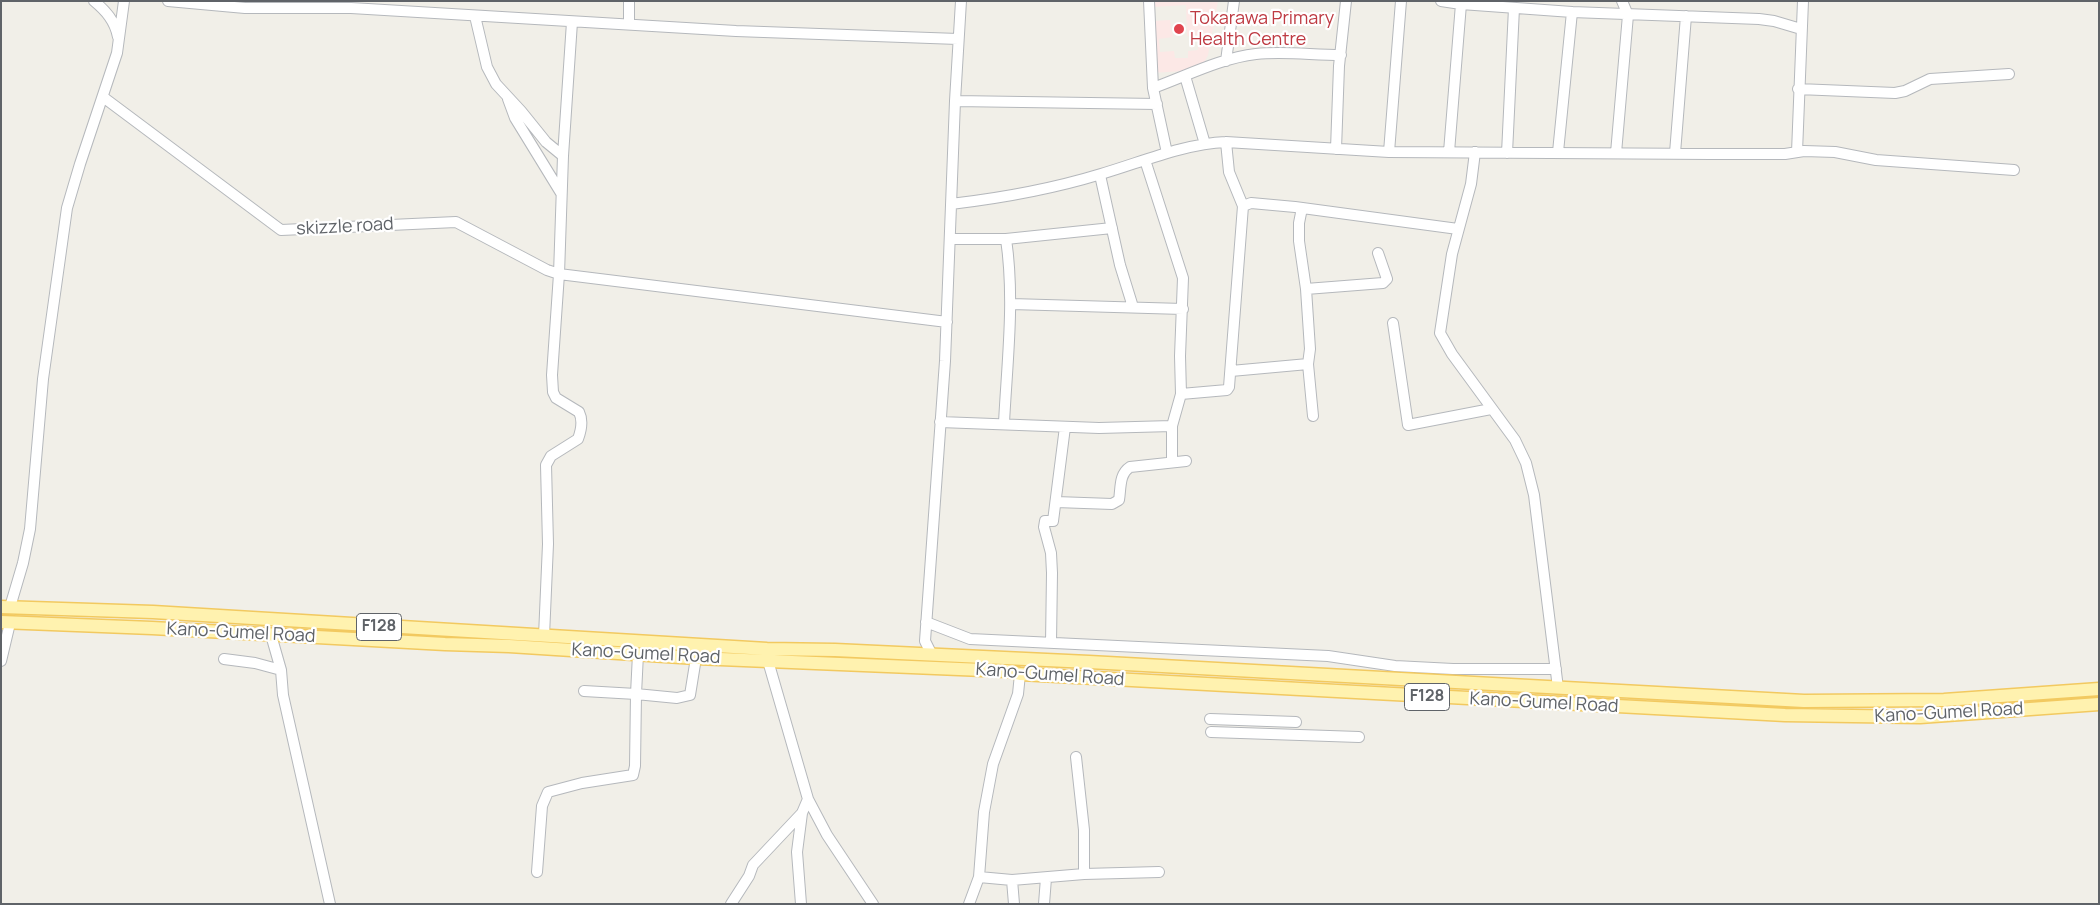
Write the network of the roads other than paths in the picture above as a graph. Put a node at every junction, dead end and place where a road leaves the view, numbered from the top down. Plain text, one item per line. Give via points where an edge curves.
1 (94, 1) edge
2 (124, 1) edge
3 (168, 1) edge
4 (629, 1) edge
5 (961, 1) edge
6 (1149, 1) edge
7 (1234, 1) edge
8 (1346, 1) edge
9 (1401, 1) edge
10 (1441, 1) edge
11 (1622, 1) edge
12 (1802, 1) edge
13 (1461, 4) junction
14 (1486, 4) edge
15 (351, 5) edge
16 (1514, 8) junction
17 (1572, 12) junction
18 (1628, 15) junction
19 (476, 16) junction
20 (1686, 16) junction
21 (572, 22) junction
22 (629, 24) junction
23 (1801, 29) junction
24 (958, 39) junction
25 (119, 43) junction
26 (1341, 55) junction
27 (1226, 61) junction
28 (2009, 74) dead end
29 (1185, 76) junction
30 (1153, 88) junction
31 (1798, 90) junction
32 (103, 98) junction
33 (508, 98) junction
34 (955, 101) junction
35 (1157, 104) junction
36 (1226, 142) junction
37 (1205, 144) junction
38 (1336, 149) junction
39 (1389, 152) junction
40 (1449, 152) junction
41 (1476, 152) junction
42 (1558, 152) junction
43 (1616, 152) junction
44 (1797, 152) junction
45 (1167, 153) junction
46 (1507, 153) junction
47 (1674, 153) junction
48 (563, 156) junction
49 (1145, 160) junction
50 (2014, 170) dead end
51 (1100, 174) junction
52 (561, 193) junction
53 (951, 204) junction
54 (1243, 206) junction
55 (1302, 208) junction
56 (1112, 228) junction
57 (1458, 228) junction
58 (950, 239) junction
59 (1006, 240) junction
60 (1378, 253) dead end
61 (559, 274) junction
62 (1306, 288) junction
63 (1011, 304) junction
64 (1133, 307) junction
65 (1183, 309) junction
66 (947, 322) junction
67 (1393, 323) dead end
68 (1308, 364) junction
69 (1231, 371) junction
70 (1181, 394) junction
71 (1491, 409) junction
72 (1313, 416) dead end
73 (940, 422) junction
74 (1004, 423) junction
75 (1066, 426) junction
76 (1172, 426) junction
77 (1172, 461) junction
78 (1186, 461) dead end
79 (1056, 502) junction
80 (6, 607) edge
81 (6, 622) edge
82 (926, 622) junction
83 (271, 635) junction
84 (544, 636) junction
85 (1051, 642) junction
86 (672, 650) junction
87 (638, 654) junction
88 (932, 654) junction
89 (224, 658) dead end
90 (696, 658) junction
91 (768, 660) junction
92 (1, 661) edge
93 (1556, 669) junction
94 (281, 670) junction
95 (1285, 673) junction
96 (1020, 674) junction
97 (1282, 688) junction
98 (1558, 688) junction
99 (2099, 689) edge
100 (584, 691) dead end
101 (636, 694) junction
102 (1918, 701) junction
103 (2099, 704) edge
104 (1920, 717) junction
105 (1210, 719) dead end
106 (1296, 722) dead end
107 (1211, 732) dead end
108 (1359, 737) dead end
109 (1076, 757) dead end
110 (808, 799) junction
111 (802, 813) junction
112 (537, 872) dead end
113 (1159, 872) dead end
114 (1084, 874) junction
115 (979, 877) junction
116 (1046, 878) junction
117 (1012, 880) junction
118 (974, 889) junction
119 (330, 904) edge
120 (731, 904) edge
121 (801, 904) edge
122 (873, 904) edge
123 (969, 904) edge
124 (978, 904) edge
125 (1014, 904) edge
126 (1044, 904) edge

1 - 25 street via 114,22
2 - 25 street
3 - 15 street via 245,8
4 - 22 street
5 - 24 street
6 - 30 street
7 - 27 street
8 - 26 street
9 - 39 street
10 - 13 street
11 - 18 street
12 - 23 street
13 - 14 street
13 - 40 street
14 - 16 street
15 - 19 street
16 - 17 street
16 - 46 street
17 - 18 street
17 - 42 street
18 - 20 street
18 - 43 street
19 - 21 street
19 - 33 street via 487,67
20 - 23 street via 1759,19
20 - 47 street
21 - 22 street
21 - 48 street
22 - 24 street
23 - 31 street
24 - 34 street
25 - 32 street
26 - 27 street via 1289,52 1256,54
26 - 38 street
27 - 29 street
28 - 31 street via 1930,79 1895,93
29 - 30 street
29 - 37 street
30 - 35 street
31 - 44 street
32 - 61 street, skizzle road via 281,230 456,222
32 - 80 street via 67,208 43,379 30,529 23,563
33 - 48 street via 546,142
33 - 52 street via 515,118
34 - 35 street
34 - 53 street
35 - 45 street
36 - 37 street
36 - 38 street
36 - 54 street via 1229,172
37 - 45 street
38 - 39 street
39 - 40 street
40 - 41 street
41 - 46 street
41 - 57 street via 1472,184
42 - 43 street
42 - 46 street
43 - 47 street
44 - 47 street
44 - 50 street via 1835,152 1876,160
45 - 49 street
48 - 52 street
49 - 51 street
49 - 65 street via 1184,278
51 - 53 street via 1053,188
51 - 56 street
52 - 61 street
53 - 58 street
54 - 55 street via 1252,203
54 - 69 street
55 - 57 street
55 - 62 street via 1299,242
56 - 59 street
56 - 64 street
57 - 71 street via 1440,333
58 - 59 street
58 - 66 street
59 - 63 street
60 - 62 street via 1387,279 1383,283
61 - 66 street, skizzle road
61 - 84 street via 553,392 556,398 579,412 581,427 578,438 551,456 546,465 548,544
62 - 68 street
63 - 64 street
63 - 74 street
64 - 65 street
65 - 70 street
66 - 73 street
67 - 71 street via 1408,425
68 - 69 street
68 - 72 street
69 - 70 street via 1227,390
70 - 76 street
71 - 93 street via 1522,453 1530,480
73 - 74 street
73 - 82 street
74 - 75 street
75 - 76 street
75 - 79 street
76 - 77 street
77 - 78 street
77 - 79 street via 1126,469 1122,476 1120,500 1112,504
79 - 85 street via 1053,521 1045,521 1044,528 1051,553
80 - 84 main road, Kano-Gumel Road / F128 via 153,612
81 - 83 main road, Kano-Gumel Road / F128
81 - 92 street
82 - 85 street via 970,639
82 - 88 street via 925,641
83 - 87 main road, Kano-Gumel Road / F128
83 - 94 street
84 - 86 main road, Kano-Gumel Road / F128
85 - 93 street via 1328,656 1396,666
86 - 87 main road, Kano-Gumel Road / F128
86 - 88 main road, Kano-Gumel Road / F128
86 - 90 main road, Kano-Gumel Road / F128
87 - 101 street
88 - 95 main road, Kano-Gumel Road / F128
89 - 94 street
90 - 91 main road, Kano-Gumel Road / F128
90 - 101 street via 690,695 677,698
91 - 96 main road, Kano-Gumel Road / F128
91 - 110 street
93 - 98 street
94 - 119 street via 283,695
95 - 97 main road
95 - 98 main road, Kano-Gumel Road / F128
96 - 97 main road, Kano-Gumel Road / F128
96 - 115 street via 1018,694 993,764 984,812
97 - 104 main road, Kano-Gumel Road / F128 via 1750,714
98 - 102 main road, Kano-Gumel Road / F128 via 1804,701
99 - 102 main road, Kano-Gumel Road / F128
100 - 101 street
101 - 112 street via 633,775 548,792 542,806
102 - 104 main road
103 - 104 main road, Kano-Gumel Road / F128
105 - 106 street
107 - 108 street
109 - 114 street via 1084,830
110 - 111 street
110 - 122 street via 827,835
111 - 120 street via 753,865
111 - 121 street via 797,852
113 - 114 street
114 - 116 street
115 - 117 street
115 - 118 street
116 - 117 street
116 - 126 street
117 - 125 street
118 - 123 street
118 - 124 street

